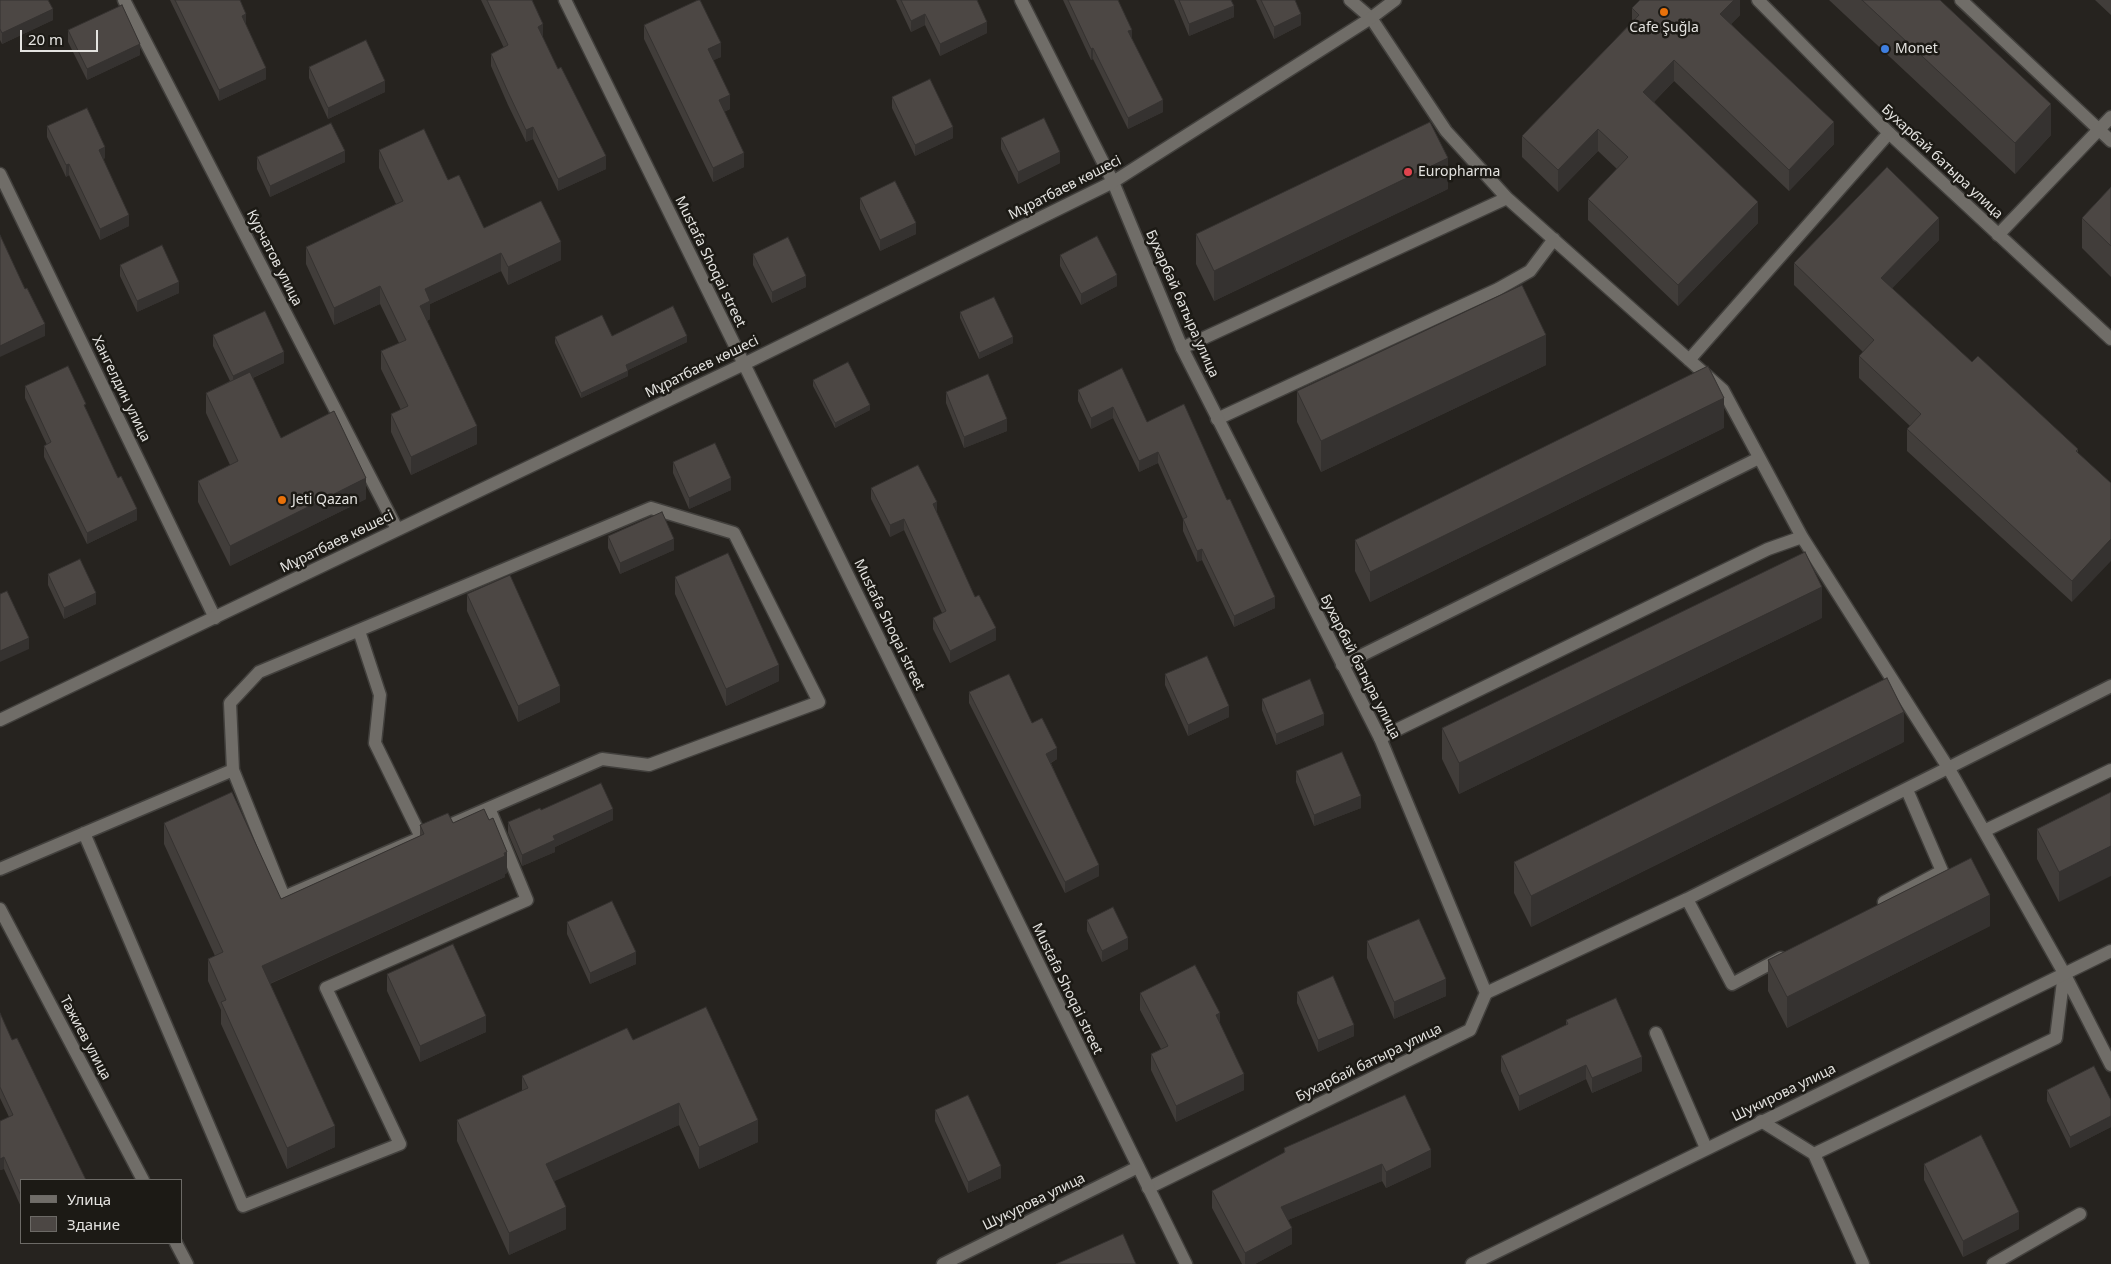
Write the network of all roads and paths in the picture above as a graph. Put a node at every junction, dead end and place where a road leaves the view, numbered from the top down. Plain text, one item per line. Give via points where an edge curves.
1 (124, 0) edge
2 (565, 0) edge
3 (1021, 0) edge
4 (1350, 0) edge
5 (1395, 0) edge
6 (1758, 0) edge
7 (1961, 0) edge
8 (1371, 18) junction
9 (2111, 116) edge
10 (2098, 129) junction
11 (1889, 134) junction
12 (2111, 141) edge
13 (0, 174) edge
14 (1113, 182) junction
15 (1507, 198) junction
16 (1998, 235) junction
17 (1554, 239) junction
18 (2111, 339) edge
19 (1182, 348) junction
20 (1689, 360) junction
21 (744, 364) junction
22 (1218, 419) junction
23 (1759, 458) junction
24 (397, 529) junction
25 (1802, 537) junction
26 (215, 618) junction
27 (360, 631) junction
28 (1342, 665) junction
29 (2111, 686) edge
30 (0, 720) edge
31 (1380, 738) junction
32 (1949, 769) junction
33 (233, 770) junction
34 (2111, 770) edge
35 (1907, 790) junction
36 (489, 808) junction
37 (1984, 831) junction
38 (84, 833) junction
39 (421, 838) junction
40 (0, 869) edge
41 (1687, 899) junction
42 (0, 909) edge
43 (1872, 909) edge
44 (1793, 951) edge
45 (2111, 951) edge
46 (2064, 973) junction
47 (1486, 993) junction
48 (1656, 1033) dead end
49 (2111, 1065) edge
50 (1761, 1121) junction
51 (1706, 1148) junction
52 (1814, 1154) junction
53 (1138, 1167) junction
54 (142, 1179) edge
55 (1148, 1188) junction
56 (2080, 1214) dead end
57 (177, 1244) edge
58 (187, 1264) edge
59 (943, 1264) edge
60 (1186, 1264) edge
61 (1472, 1264) edge
62 (1863, 1264) edge
63 (1993, 1264) edge

1 - 24 street, Курчатов улица
2 - 21 street, Mustafa Shoqai street
3 - 14 street, Бухарбай батыра улица
4 - 8 street
5 - 8 street, Мұратбаев көшесі
6 - 11 street, Бухарбай батыра улица
7 - 10 street
8 - 14 street, Мұратбаев көшесі
8 - 15 street via 1446,131
9 - 10 street
10 - 12 street
10 - 16 street
11 - 16 street, Бухарбай батыра улица
11 - 20 street
13 - 26 street, Хангелдин улица
14 - 19 street, Бухарбай батыра улица
14 - 21 street, Мұратбаев көшесі
15 - 17 street
15 - 19 street
16 - 18 street, Бухарбай батыра улица
17 - 20 street
17 - 22 street via 1530,271 1498,290
19 - 22 street, Бухарбай батыра улица
20 - 23 street via 1723,390
21 - 24 street, Мұратбаев көшесі
21 - 53 street, Mustafa Shoqai street
22 - 28 street, Бухарбай батыра улица
23 - 25 street
23 - 28 street
24 - 26 street, Мұратбаев көшесі
25 - 31 street via 1768,548
25 - 32 street
26 - 30 street, Мұратбаев көшесі
27 - 33 street via 259,672 230,703
27 - 36 street via 651,508 734,533 819,702 649,765 602,759
27 - 39 street via 380,695 375,743
28 - 31 street, Бухарбай батыра улица
29 - 32 street
31 - 47 street, Бухарбай батыра улица
32 - 35 street
32 - 37 street
33 - 38 street
33 - 39 street via 284,897
34 - 37 street
35 - 41 street
35 - 43 street via 1942,871
36 - 38 street via 527,900 326,988 400,1144 243,1206
36 - 39 street
37 - 46 street
38 - 40 street
41 - 44 street via 1732,984
41 - 47 street
42 - 54 street, Тажиев улица
45 - 46 street, Шукирова улица
46 - 49 street
46 - 50 street, Шукирова улица
46 - 52 street via 2056,1038
47 - 55 street, Бухарбай батыра улица via 1470,1030
48 - 51 street
50 - 51 street, Шукирова улица
50 - 52 street
51 - 61 street, Шукирова улица
52 - 62 street
53 - 55 street, Mustafa Shoqai street
53 - 59 street, Шукурова улица
55 - 60 street, Mustafa Shoqai street
56 - 63 street
57 - 58 street

